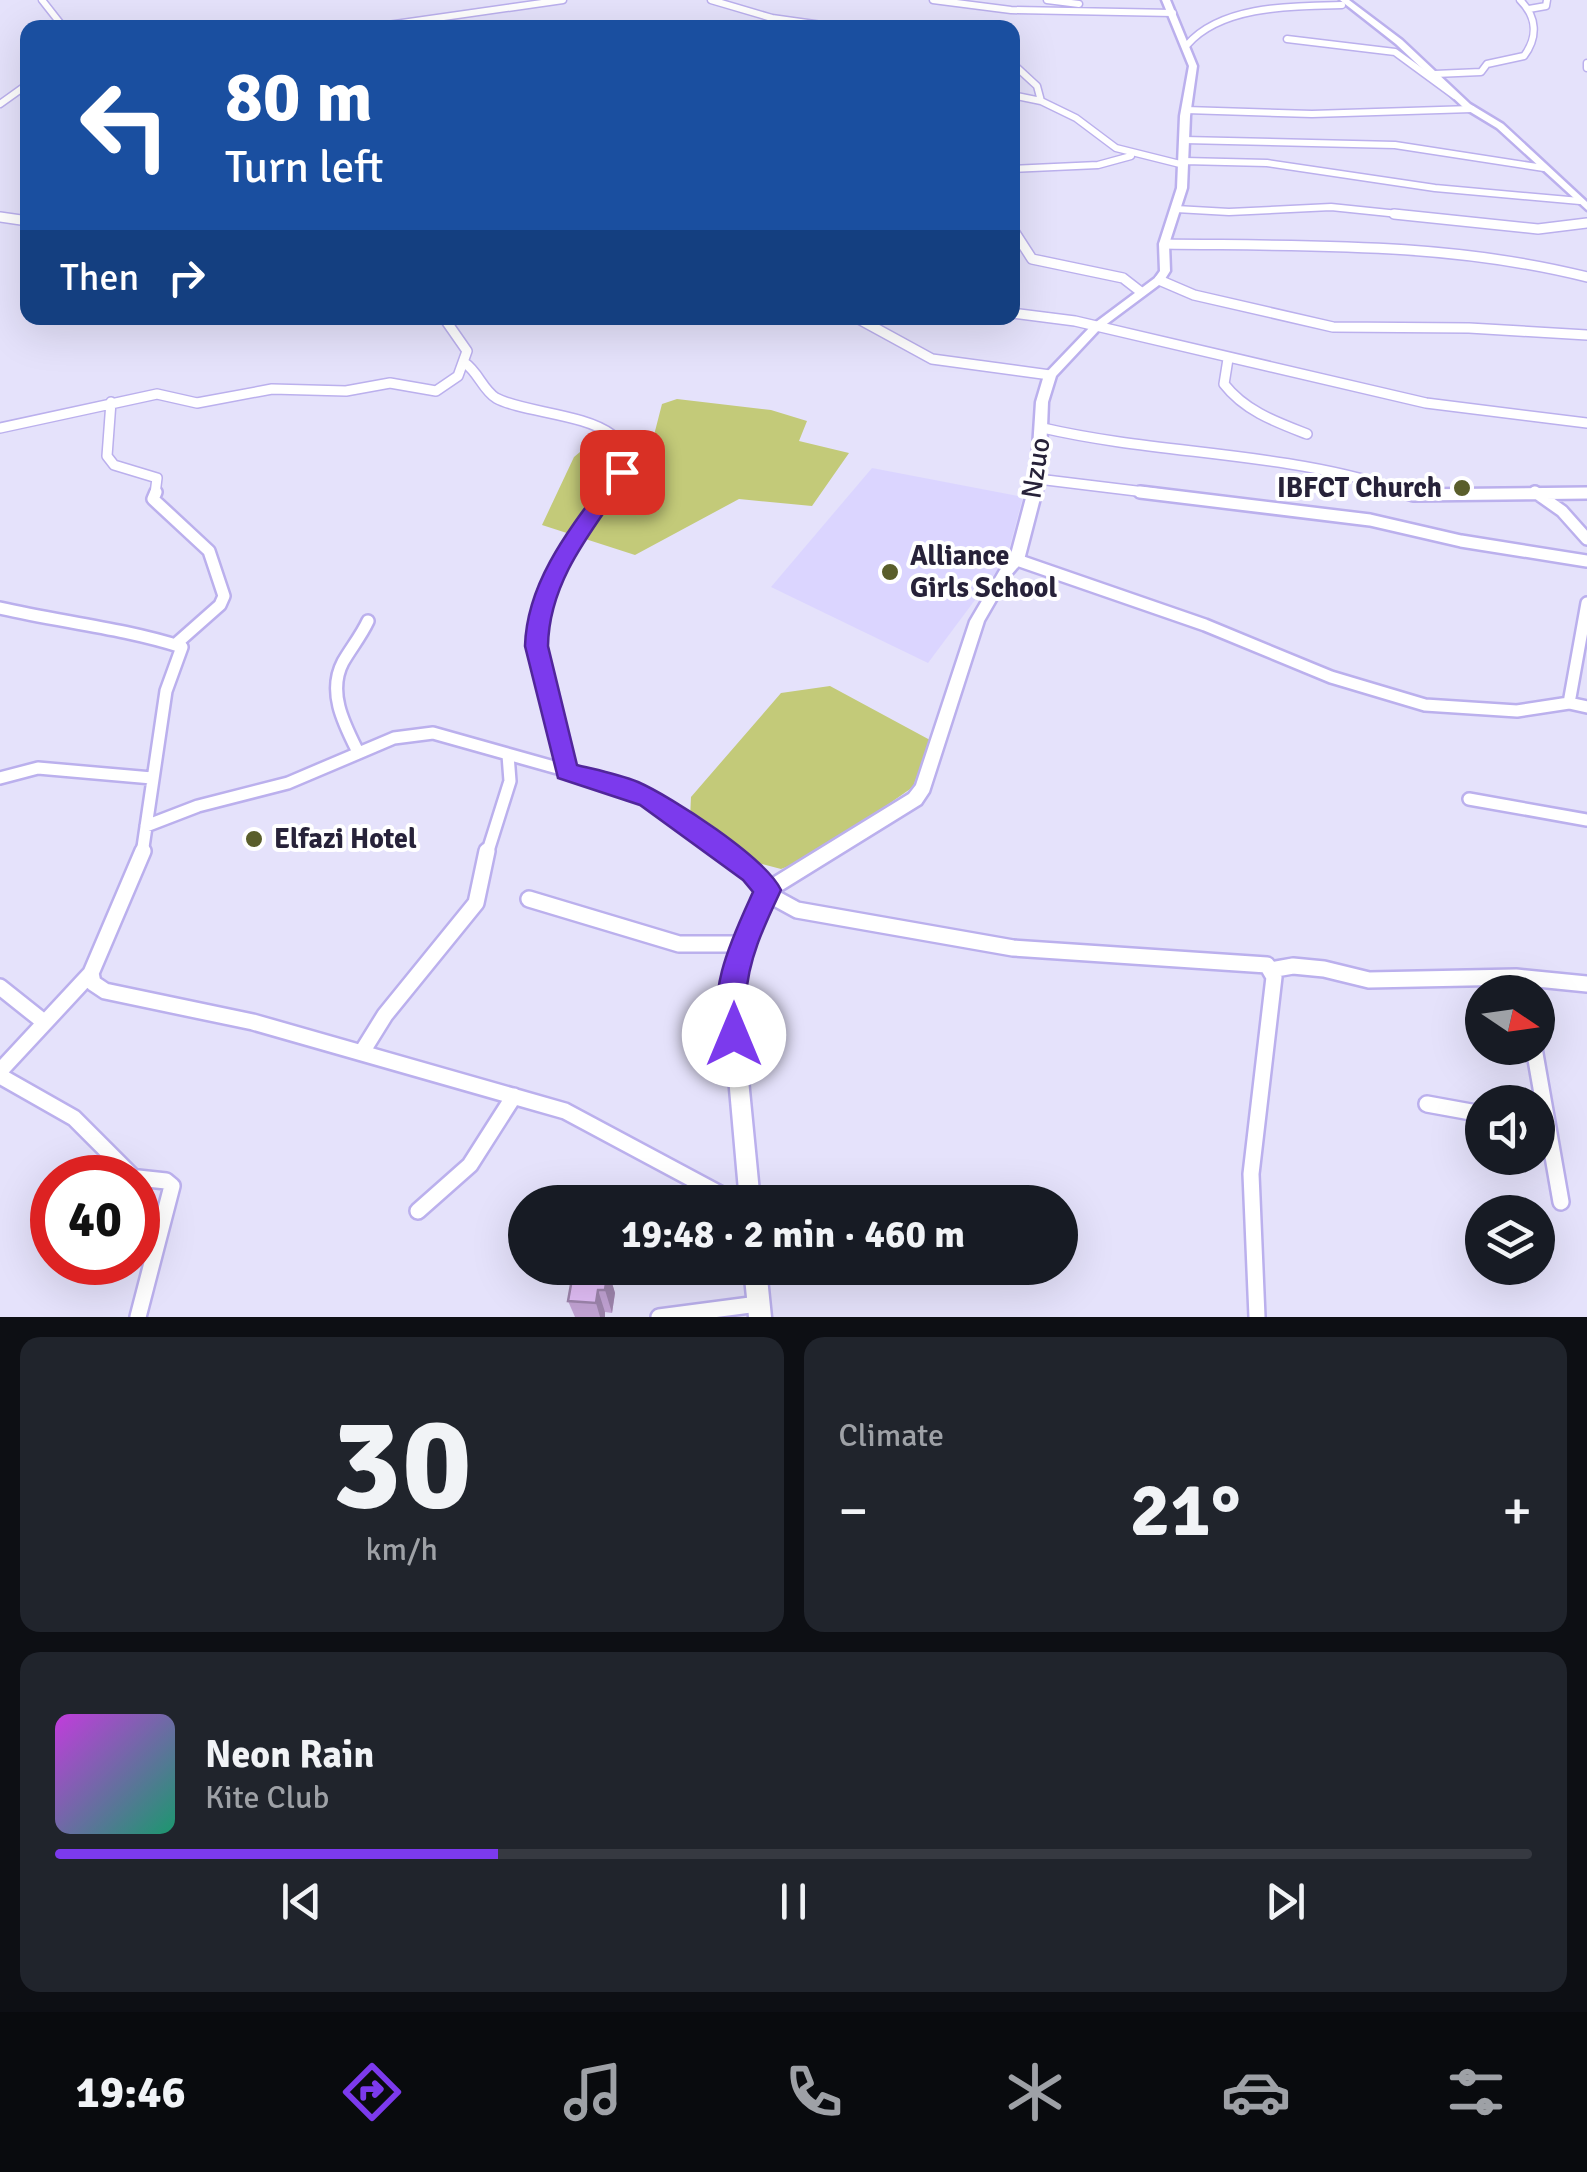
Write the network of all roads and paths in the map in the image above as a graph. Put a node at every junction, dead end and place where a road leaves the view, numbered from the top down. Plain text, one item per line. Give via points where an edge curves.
1 (42, 0) edge
2 (562, 0) edge
3 (711, 0) edge
4 (932, 0) edge
5 (1047, 0) edge
6 (1332, 0) edge
7 (1520, 0) edge
8 (1547, 0) edge
9 (1345, 5) edge
10 (1170, 6) edge
11 (1528, 9) junction
12 (1116, 11) junction
13 (58, 20) edge
14 (433, 20) edge
15 (786, 20) edge
16 (1287, 39) dead end
17 (1187, 44) junction
18 (1020, 70) edge
19 (1435, 74) junction
20 (1020, 97) edge
21 (1459, 98) junction
22 (1040, 101) junction
23 (1186, 110) junction
24 (1472, 110) junction
25 (1184, 140) junction
26 (1140, 153) junction
27 (1184, 163) junction
28 (1544, 168) junction
29 (1020, 169) edge
30 (1583, 204) edge
31 (1176, 210) junction
32 (1587, 222) edge
33 (1164, 244) junction
34 (1020, 246) edge
35 (1587, 277) edge
36 (1159, 280) junction
37 (1142, 292) junction
38 (1020, 314) edge
39 (447, 325) edge
40 (870, 325) edge
41 (1096, 328) junction
42 (1587, 336) edge
43 (1228, 358) junction
44 (465, 362) junction
45 (1050, 375) junction
46 (111, 402) junction
47 (1587, 423) edge
48 (0, 428) edge
49 (1043, 428) junction
50 (1307, 434) dead end
51 (1038, 479) junction
52 (1534, 492) junction
53 (1587, 493) edge
54 (1587, 540) edge
55 (1017, 560) junction
56 (1587, 560) edge
57 (1587, 603) edge
58 (0, 608) edge
59 (368, 621) dead end
60 (177, 643) junction
61 (1569, 702) junction
62 (1587, 707) edge
63 (358, 752) junction
64 (508, 755) junction
65 (566, 772) junction
66 (0, 778) edge
67 (152, 778) junction
68 (1469, 799) dead end
69 (1587, 820) edge
70 (146, 826) junction
71 (767, 890) junction
72 (528, 899) dead end
73 (743, 944) junction
74 (1270, 970) junction
75 (90, 973) junction
76 (1465, 978) edge
77 (1587, 984) edge
78 (1555, 985) edge
79 (0, 987) edge
80 (44, 1022) junction
81 (362, 1052) junction
82 (0, 1074) edge
83 (514, 1096) junction
84 (1426, 1104) dead end
85 (1465, 1111) edge
86 (110, 1155) edge
87 (1555, 1175) edge
88 (160, 1180) edge
89 (702, 1185) edge
90 (748, 1185) edge
91 (1561, 1202) dead end
92 (418, 1211) dead end
93 (160, 1238) edge
94 (147, 1285) edge
95 (757, 1285) edge
96 (759, 1311) edge
97 (138, 1317) edge
98 (659, 1317) edge
99 (1257, 1317) edge

1 - 13 street
2 - 14 street
3 - 15 street
4 - 12 street via 1011,10
5 - 12 street
6 - 9 street
7 - 11 street
8 - 11 street
9 - 17 street via 1267,7 1198,32
9 - 19 street
10 - 12 street
10 - 17 street
11 - 19 street via 1536,38 1521,58 1480,72
16 - 21 street via 1396,52
17 - 23 street via 1192,66
18 - 22 street via 1037,86
19 - 21 street
20 - 22 street
21 - 24 street
22 - 26 street via 1116,148
23 - 24 street
23 - 25 street
24 - 28 street via 1500,126
25 - 27 street
25 - 28 street via 1394,146
26 - 27 street
26 - 29 street via 1098,165
27 - 30 street via 1267,163
27 - 31 street
28 - 30 street
31 - 32 street via 1332,207 1542,229
31 - 33 street
33 - 35 street via 1390,247 1516,259
33 - 36 street
34 - 37 street via 1038,262 1124,278
36 - 37 street
36 - 42 street via 1194,295 1333,327
37 - 41 street
38 - 41 street
39 - 44 street via 467,351
40 - 45 street via 932,359
41 - 43 street
41 - 45 street
43 - 47 street via 1426,403
43 - 50 street via 1224,384 1230,392
44 - 46 street via 436,391 400,383 346,391 272,390 197,403 157,394
44 - 65 street via 497,398 602,426 622,452 622,472 562,555 537,626
45 - 49 street, Nzuo
46 - 48 street
46 - 60 street via 107,456 114,465 157,478 153,499 210,551 222,584 220,605
49 - 51 street, Nzuo
49 - 52 street via 1298,466 1376,481 1412,496
51 - 55 street, Nzuo
51 - 56 street via 1370,520
52 - 53 street
52 - 54 street
55 - 61 street via 1425,706 1517,710
55 - 71 street, Nzuo via 978,621 915,799
57 - 61 street
58 - 60 street
59 - 63 street via 337,673 337,698
60 - 67 street via 180,658 166,691
61 - 62 street
63 - 64 street via 410,732
63 - 70 street via 305,778 186,807
64 - 65 street
64 - 81 street via 510,781 489,837 476,904
65 - 71 street via 649,798
66 - 67 street via 38,768
67 - 70 street
68 - 69 street
70 - 75 street via 143,852
71 - 73 street
71 - 74 street via 776,904 922,935
72 - 73 street via 678,944
73 - 90 street via 732,998
74 - 76 street via 1324,969 1369,980
74 - 99 street via 1251,1174
75 - 80 street
75 - 81 street via 105,991
77 - 78 street
79 - 80 street
80 - 82 street
81 - 83 street
82 - 86 street via 65,1112
83 - 89 street via 565,1111
83 - 92 street via 470,1165
84 - 85 street
87 - 91 street
88 - 93 street via 172,1186
94 - 97 street
95 - 96 street
96 - 98 street

